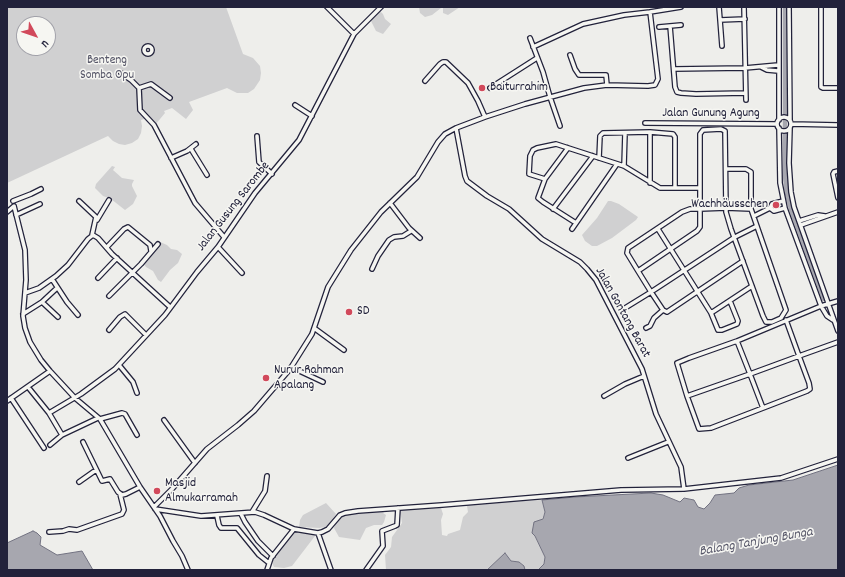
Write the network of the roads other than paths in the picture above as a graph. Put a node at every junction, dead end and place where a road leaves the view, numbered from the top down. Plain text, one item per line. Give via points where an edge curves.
1 (327, 7) edge
2 (381, 7) edge
3 (639, 7) edge
4 (681, 7) edge
5 (719, 7) edge
6 (744, 7) edge
7 (779, 7) edge
8 (789, 7) edge
9 (820, 7) edge
10 (640, 12) junction
11 (650, 12) junction
12 (720, 20) junction
13 (745, 20) junction
14 (681, 25) dead end
15 (670, 26) junction
16 (659, 27) dead end
17 (354, 34) junction
18 (530, 38) dead end
19 (722, 46) dead end
20 (533, 47) junction
21 (570, 55) dead end
22 (537, 58) junction
23 (778, 64) junction
24 (761, 67) junction
25 (745, 68) junction
26 (674, 69) junction
27 (778, 71) junction
28 (121, 73) dead end
29 (425, 81) dead end
30 (607, 86) junction
31 (139, 88) junction
32 (490, 88) dead end
33 (838, 88) edge
34 (745, 93) junction
35 (550, 97) junction
36 (170, 98) dead end
37 (746, 100) dead end
38 (295, 105) dead end
39 (312, 116) junction
40 (485, 117) junction
41 (645, 123) dead end
42 (779, 124) junction
43 (790, 124) junction
44 (838, 125) edge
45 (560, 126) dead end
46 (456, 128) junction
47 (650, 132) junction
48 (625, 133) junction
49 (257, 136) dead end
50 (196, 144) dead end
51 (568, 148) junction
52 (191, 149) junction
53 (593, 156) junction
54 (171, 158) junction
55 (599, 158) junction
56 (617, 164) junction
57 (624, 166) junction
58 (726, 169) junction
59 (838, 171) edge
60 (272, 174) junction
61 (207, 175) dead end
62 (545, 179) junction
63 (650, 183) junction
64 (675, 188) junction
65 (700, 188) junction
66 (41, 189) dead end
67 (838, 198) edge
68 (109, 200) dead end
69 (79, 201) dead end
70 (783, 201) junction
71 (390, 203) junction
72 (13, 204) junction
73 (40, 204) dead end
74 (726, 208) junction
75 (770, 208) junction
76 (784, 208) junction
77 (553, 209) junction
78 (700, 209) junction
79 (751, 209) junction
80 (7, 212) edge
81 (838, 212) edge
82 (16, 215) junction
83 (754, 216) junction
84 (825, 216) junction
85 (96, 220) junction
86 (799, 221) junction
87 (576, 222) junction
88 (801, 225) junction
89 (757, 226) junction
90 (572, 229) dead end
91 (658, 229) junction
92 (411, 231) junction
93 (92, 235) junction
94 (224, 237) junction
95 (735, 237) junction
96 (420, 238) dead end
97 (158, 244) dead end
98 (107, 247) junction
99 (218, 247) junction
100 (671, 250) junction
101 (151, 251) junction
102 (117, 258) junction
103 (743, 261) junction
104 (372, 270) dead end
105 (638, 271) junction
106 (684, 271) junction
107 (132, 272) junction
108 (242, 273) dead end
109 (98, 278) dead end
110 (52, 279) junction
111 (752, 286) junction
112 (57, 288) junction
113 (651, 292) junction
114 (699, 292) junction
115 (25, 293) junction
116 (109, 296) dead end
117 (730, 301) junction
118 (42, 302) junction
119 (838, 302) edge
120 (829, 304) junction
121 (820, 306) junction
122 (170, 307) junction
123 (625, 308) dead end
124 (663, 310) junction
125 (712, 313) junction
126 (23, 314) junction
127 (78, 315) dead end
128 (58, 317) dead end
129 (786, 320) junction
130 (833, 320) junction
131 (314, 328) junction
132 (646, 328) dead end
133 (109, 330) dead end
134 (838, 330) edge
135 (146, 335) junction
136 (737, 341) junction
137 (838, 342) edge
138 (344, 350) dead end
139 (800, 356) junction
140 (119, 365) junction
141 (291, 367) junction
142 (50, 371) junction
143 (750, 374) junction
144 (644, 376) junction
145 (323, 382) dead end
146 (28, 387) junction
147 (137, 393) dead end
148 (604, 396) dead end
149 (687, 396) junction
150 (75, 398) junction
151 (9, 400) edge
152 (764, 408) junction
153 (49, 413) junction
154 (99, 418) junction
155 (164, 420) dead end
156 (62, 435) junction
157 (137, 435) dead end
158 (83, 442) dead end
159 (668, 442) junction
160 (50, 445) dead end
161 (44, 448) dead end
162 (628, 458) dead end
163 (838, 459) edge
164 (195, 463) junction
165 (96, 470) junction
166 (267, 476) dead end
167 (80, 482) dead end
168 (140, 487) junction
169 (684, 489) junction
170 (120, 494) junction
171 (155, 508) junction
172 (398, 508) junction
173 (252, 512) junction
174 (241, 514) junction
175 (217, 516) junction
176 (294, 530) junction
177 (49, 532) dead end
178 (318, 533) junction
179 (273, 556) junction
180 (269, 563) junction
181 (188, 570) edge
182 (267, 570) edge
183 (331, 570) edge
184 (366, 570) edge

1 - 17 street
2 - 17 street, Jalan Gusung Sarombe
3 - 10 street
4 - 11 street
5 - 12 street
6 - 13 street
7 - 23 street
8 - 43 street
9 - 33 street via 822,88
10 - 11 street
10 - 20 street via 584,24
11 - 30 street via 658,79 656,84
12 - 13 street
12 - 19 street
13 - 25 street
14 - 15 street
15 - 16 street
15 - 26 street
17 - 39 street, Jalan Gusung Sarombe
18 - 20 street
20 - 22 street
21 - 30 street via 579,75 606,75
22 - 32 street
22 - 35 street
23 - 24 street
23 - 27 street
24 - 25 street
24 - 27 street
25 - 26 street
25 - 34 street
26 - 34 street via 677,92
27 - 42 street
28 - 31 street
29 - 40 street via 440,64 446,62 468,83
30 - 35 street via 587,87
31 - 36 street via 151,84
31 - 54 street via 140,110 154,125
34 - 37 street
35 - 40 street
35 - 45 street
38 - 39 street
39 - 60 street, Jalan Gusung Sarombe via 299,140
40 - 46 street
41 - 42 street, Jalan Gunung Agung
42 - 43 street via 784,131
42 - 43 street via 784,117
42 - 70 street via 780,183
43 - 44 street
43 - 86 street via 790,179
46 - 71 street via 442,137 417,177
46 - 144 street, Jalan Gontang Barat via 467,181 509,209 542,239 587,269 596,280
47 - 48 street
47 - 63 street
47 - 64 street via 674,135
48 - 55 street via 601,134
48 - 57 street
49 - 60 street via 259,162
50 - 52 street
51 - 53 street
51 - 62 street
51 - 62 street via 552,144 533,150 529,174
52 - 54 street
52 - 61 street
53 - 55 street
53 - 77 street
54 - 94 street via 195,203
55 - 56 street
56 - 57 street
56 - 87 street
57 - 63 street
58 - 65 street via 725,132 721,129 702,130
58 - 74 street
58 - 79 street via 746,169 751,172
59 - 67 street via 833,172
60 - 94 street, Jalan Gusung Sarombe via 255,193
62 - 77 street via 538,198
63 - 64 street via 660,188
64 - 65 street
65 - 78 street
66 - 72 street
68 - 85 street
69 - 85 street via 95,215
70 - 75 street via 772,204
70 - 76 street
71 - 92 street
71 - 131 street via 351,250 333,279
72 - 80 street
72 - 82 street
73 - 82 street
74 - 78 street
74 - 79 street
74 - 95 street
75 - 76 street via 774,211
75 - 83 street
76 - 121 street
77 - 87 street
78 - 91 street via 686,210
78 - 100 street via 699,229
79 - 83 street
81 - 84 street
82 - 115 street via 26,254
83 - 89 street
84 - 86 street via 818,215
84 - 88 street
85 - 93 street
86 - 88 street
87 - 90 street
88 - 120 street
89 - 95 street
89 - 111 street via 785,302 786,310 783,316 772,322 765,320
91 - 100 street
91 - 105 street via 627,250
92 - 96 street
92 - 104 street via 389,240
93 - 98 street
93 - 110 street via 68,265
94 - 99 street, Jalan Gusung Sarombe
95 - 103 street
95 - 106 street
97 - 101 street
98 - 101 street via 128,227 150,245
98 - 102 street
99 - 108 street
99 - 122 street, Jalan Gusung Sarombe
100 - 105 street
100 - 106 street
101 - 107 street
102 - 107 street
102 - 109 street
103 - 111 street
103 - 114 street
105 - 113 street
106 - 113 street
106 - 114 street
107 - 116 street
107 - 122 street
110 - 112 street
110 - 115 street via 39,288
111 - 117 street
112 - 118 street
112 - 127 street
113 - 123 street
113 - 124 street
114 - 124 street via 667,312
114 - 125 street
115 - 126 street
117 - 125 street
117 - 125 street via 738,324 718,330
118 - 126 street
118 - 128 street
119 - 120 street
120 - 121 street
120 - 130 street
121 - 129 street
121 - 130 street via 826,316
122 - 135 street, Jalan Gusung Sarombe
124 - 132 street
126 - 142 street via 30,342
129 - 136 street
129 - 139 street
130 - 134 street
131 - 138 street
131 - 141 street
133 - 135 street via 125,314
135 - 140 street, Jalan Gusung Sarombe
136 - 143 street
136 - 149 street via 678,362
137 - 139 street
139 - 143 street
139 - 152 street via 809,390
140 - 147 street via 133,382
140 - 150 street, Jalan Gusung Sarombe
141 - 145 street
141 - 164 street via 254,411 207,449
142 - 146 street
142 - 150 street
143 - 149 street
143 - 152 street
144 - 148 street
144 - 159 street, Jalan Gontang Barat
146 - 151 street
146 - 153 street
149 - 152 street via 701,429 711,428
150 - 153 street, Jalan Gusung Sarombe
150 - 154 street
151 - 161 street
153 - 156 street
154 - 156 street
154 - 157 street via 125,414
154 - 168 street
155 - 164 street
156 - 160 street
158 - 165 street
159 - 162 street
159 - 169 street, Jalan Gontang Barat via 681,467
163 - 169 street via 781,478
164 - 171 street
165 - 167 street
165 - 170 street via 102,481 110,479
166 - 173 street via 265,491
168 - 170 street via 124,495
168 - 171 street
169 - 172 street via 628,490
170 - 177 street via 124,510 122,514 77,530
171 - 175 street via 194,516
171 - 181 street
172 - 178 street via 345,513 325,531
172 - 184 street via 396,526 382,531 383,546
173 - 174 street
173 - 176 street via 264,514
174 - 175 street
174 - 179 street via 258,541
175 - 180 street via 220,527 237,528
176 - 178 street
176 - 179 street
178 - 183 street
179 - 180 street
180 - 182 street

